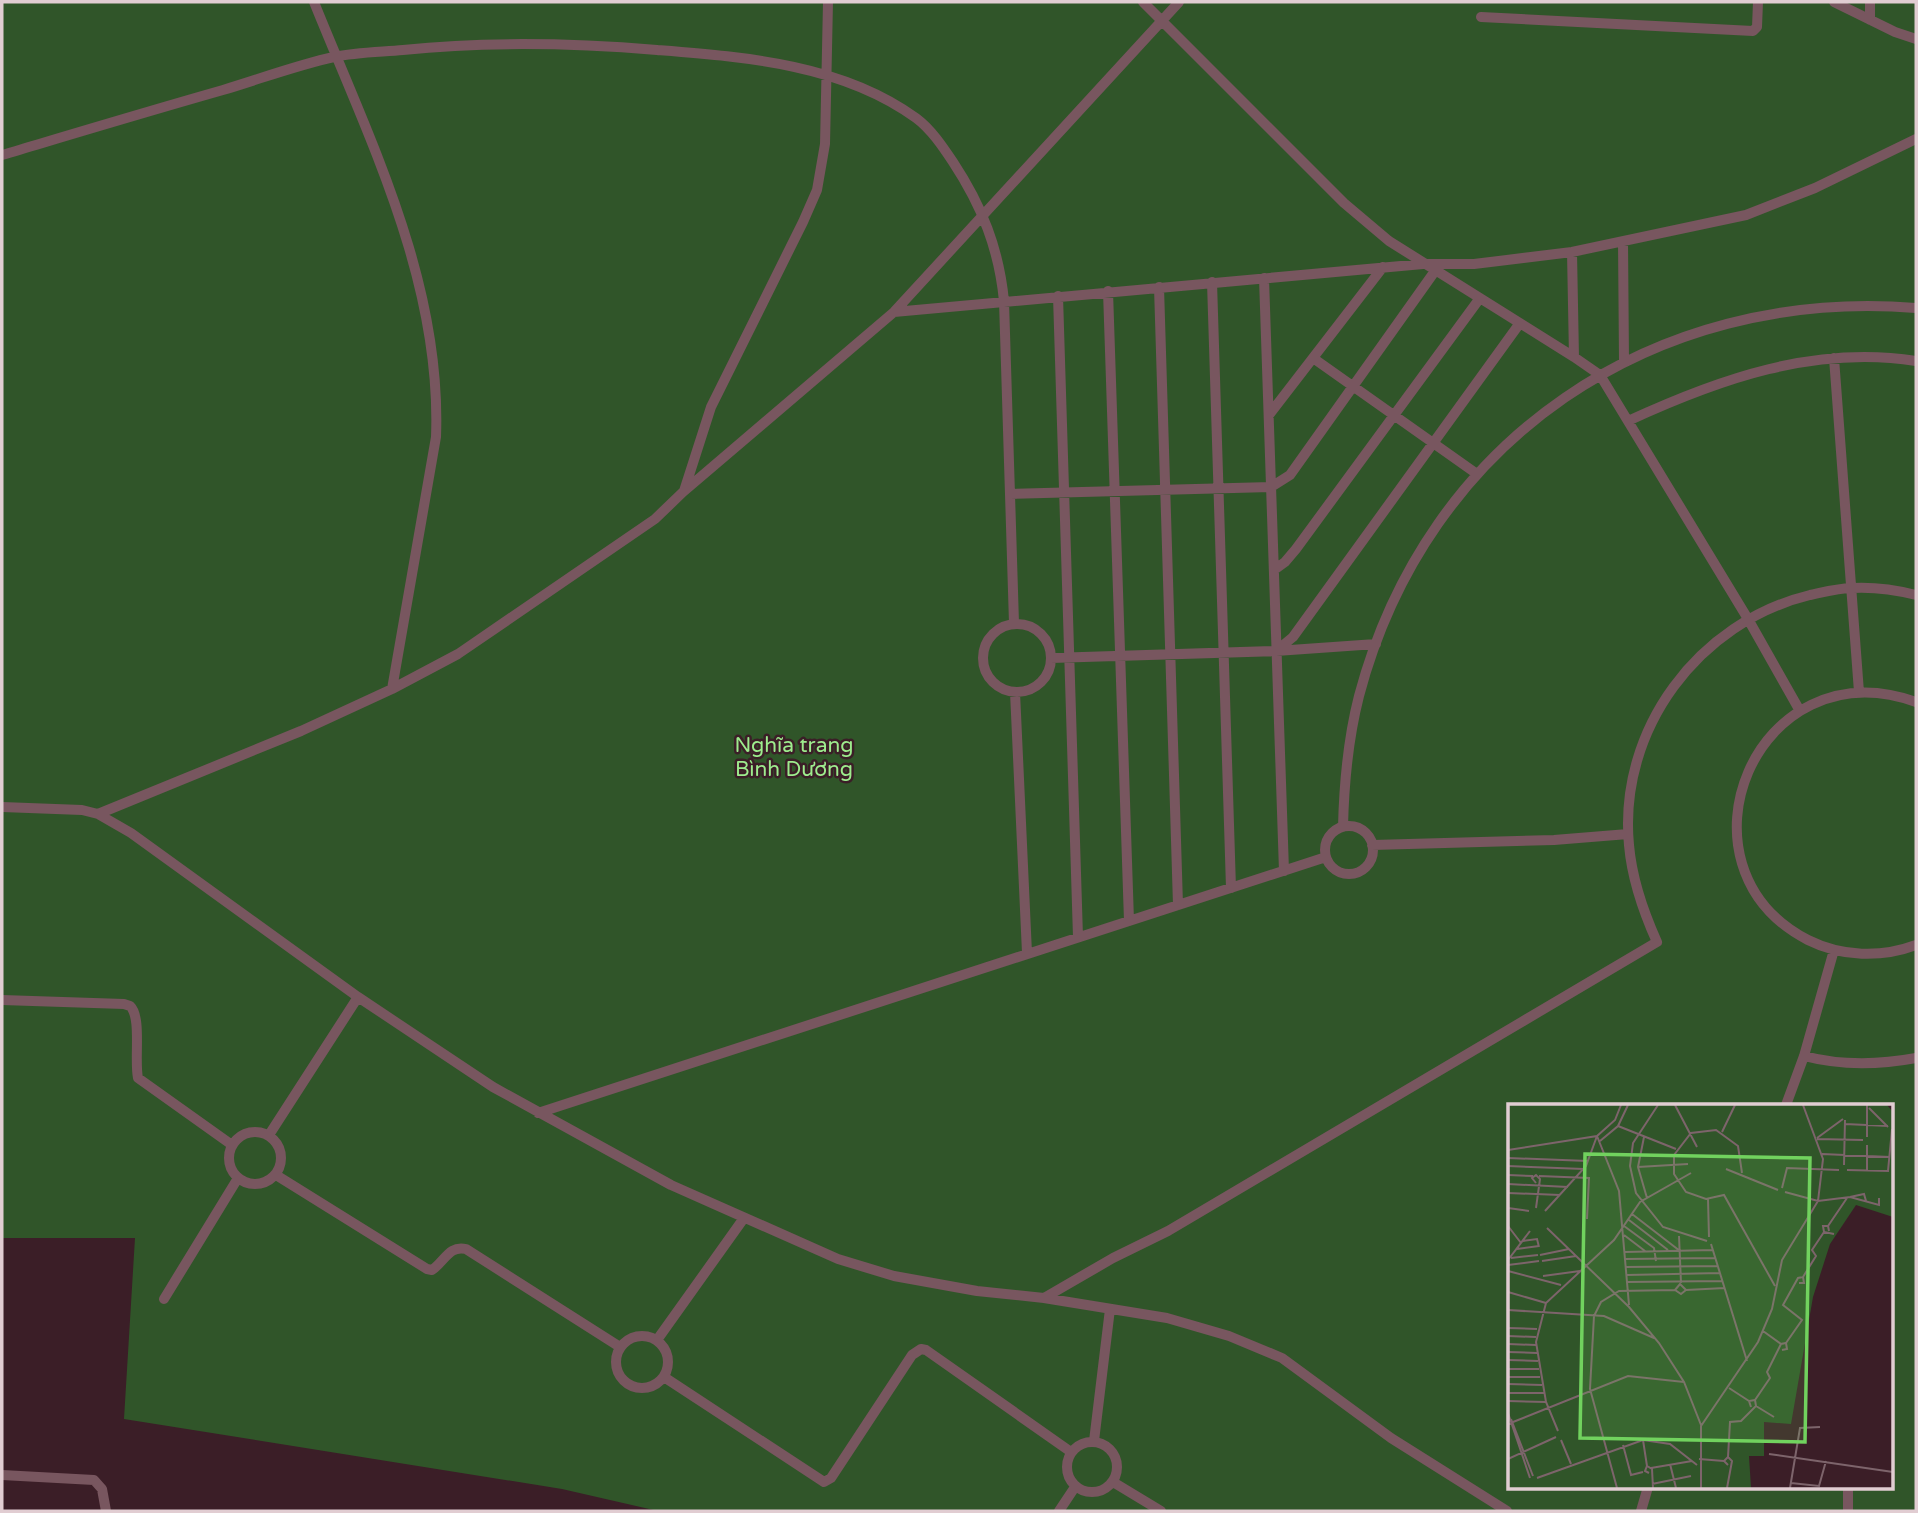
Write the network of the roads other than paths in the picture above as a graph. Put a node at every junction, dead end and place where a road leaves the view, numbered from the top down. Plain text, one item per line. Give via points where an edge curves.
1 (314, 2) edge
2 (828, 2) edge
3 (1143, 2) edge
4 (1179, 2) edge
5 (1758, 2) edge
6 (1834, 2) edge
7 (1870, 2) edge
8 (1481, 17) dead end
9 (1870, 20) junction
10 (1161, 22) junction
11 (1916, 39) edge
12 (336, 56) junction
13 (827, 75) junction
14 (1916, 139) edge
15 (2, 155) edge
16 (984, 215) junction
17 (1623, 241) junction
18 (1572, 252) junction
19 (1423, 264) junction
20 (1383, 267) junction
21 (1436, 271) junction
22 (1264, 278) junction
23 (1212, 282) junction
24 (1159, 287) junction
25 (1108, 292) junction
26 (1058, 296) junction
27 (1480, 298) junction
28 (1004, 301) junction
29 (1916, 308) edge
30 (894, 312) junction
31 (1520, 323) junction
32 (1574, 356) junction
33 (1313, 358) junction
34 (1834, 358) junction
35 (1916, 360) edge
36 (1624, 361) junction
37 (1600, 375) junction
38 (1353, 386) junction
39 (1269, 415) junction
40 (1394, 415) junction
41 (1628, 421) junction
42 (1433, 445) junction
43 (1477, 474) junction
44 (1271, 487) junction
45 (1218, 489) junction
46 (1165, 491) junction
47 (683, 492) junction
48 (1115, 492) junction
49 (1064, 493) junction
50 (1011, 494) junction
51 (1273, 570) junction
52 (1851, 588) junction
53 (1916, 595) edge
54 (1748, 619) junction
55 (1014, 623) junction
56 (1377, 644) junction
57 (1276, 651) junction
58 (1224, 653) junction
59 (1170, 655) junction
60 (1121, 656) junction
61 (1051, 658) junction
62 (1069, 658) junction
63 (392, 689) junction
64 (1015, 692) junction
65 (1859, 692) junction
66 (1916, 702) edge
67 (1800, 711) junction
68 (2, 807) edge
69 (98, 814) junction
70 (1343, 827) junction
71 (1628, 834) junction
72 (1372, 845) junction
73 (1326, 857) junction
74 (1284, 871) junction
75 (1231, 888) junction
76 (1178, 905) junction
77 (1129, 921) junction
78 (1078, 937) junction
79 (1916, 945) edge
80 (1834, 950) junction
81 (1027, 953) junction
82 (358, 997) junction
83 (2, 1000) edge
84 (1804, 1056) junction
85 (1916, 1058) edge
86 (1786, 1104) edge
87 (538, 1112) junction
88 (269, 1135) junction
89 (232, 1145) junction
90 (276, 1175) junction
91 (238, 1178) junction
92 (744, 1218) junction
93 (1044, 1298) junction
94 (164, 1299) dead end
95 (1110, 1309) junction
96 (657, 1340) junction
97 (620, 1347) junction
98 (664, 1377) junction
99 (1094, 1441) junction
100 (1071, 1452) junction
101 (2, 1475) edge
102 (1112, 1482) junction
103 (1075, 1488) junction
104 (1648, 1488) edge
105 (1849, 1488) edge
106 (106, 1511) edge
107 (1059, 1511) edge
108 (1161, 1511) edge
109 (1507, 1511) edge
110 (1641, 1511) edge
111 (1848, 1511) edge

1 - 12 lane
2 - 13 lane
3 - 10 lane
4 - 10 lane
5 - 8 lane via 1753,31
6 - 9 lane
7 - 9 lane
9 - 11 lane
10 - 16 lane
10 - 19 lane via 1344,203
12 - 13 lane via 449,45 572,43 742,56
12 - 15 lane
12 - 63 lane via 401,220 428,314 438,397 436,437
13 - 16 lane via 919,120 944,148
13 - 47 lane via 825,144 817,190 711,407
14 - 17 lane via 1815,188 1746,215
16 - 28 lane via 997,253
16 - 30 lane
17 - 18 lane
17 - 36 lane
18 - 19 lane via 1474,264
18 - 32 lane
19 - 20 lane
19 - 21 lane
20 - 22 lane
20 - 33 lane
21 - 27 lane
21 - 38 lane
22 - 23 lane
22 - 39 lane
23 - 24 lane
23 - 45 lane
24 - 25 lane
24 - 46 lane
25 - 26 lane
25 - 48 lane
26 - 28 lane
26 - 49 lane
27 - 31 lane
27 - 40 lane
28 - 30 lane
28 - 50 lane
29 - 36 lane via 1845,305 1770,313 1696,332
30 - 47 lane
31 - 32 lane
31 - 42 lane
32 - 37 lane
33 - 38 lane
33 - 39 lane
34 - 35 lane
34 - 41 lane via 1724,381
34 - 52 lane
36 - 37 lane
37 - 41 lane
37 - 43 lane via 1533,422
38 - 40 lane
38 - 44 lane via 1290,475
39 - 44 lane
40 - 42 lane
40 - 51 lane via 1296,549
41 - 54 lane
42 - 43 lane
42 - 57 lane via 1293,636
43 - 56 lane via 1415,561
44 - 45 lane
44 - 51 lane
45 - 46 lane
45 - 58 lane
46 - 48 lane
46 - 59 lane
47 - 63 lane via 655,519 469,646
48 - 49 lane
48 - 60 lane
49 - 50 lane
49 - 62 lane
50 - 55 lane
51 - 57 lane
52 - 53 lane
52 - 54 lane via 1796,598
52 - 65 lane
54 - 67 lane
54 - 71 lane via 1700,656 1675,683 1650,725 1634,772
55 - 61 lane via 1039,632
55 - 64 lane via 995,631 982,658 989,678
56 - 57 lane
56 - 70 lane via 1352,734
57 - 58 lane
57 - 74 lane
58 - 59 lane
58 - 75 lane
59 - 60 lane
59 - 76 lane
60 - 62 lane
60 - 77 lane
61 - 62 lane
61 - 64 lane via 1041,682
62 - 78 lane
63 - 69 lane
64 - 81 lane
65 - 66 lane
65 - 67 lane via 1827,698
67 - 80 lane via 1766,740 1747,772 1738,808 1738,846 1750,881 1771,912 1800,936
68 - 69 lane
69 - 82 lane
70 - 72 lane via 1360,829
70 - 73 lane via 1329,837
71 - 72 lane
71 - 93 lane via 1637,893 1657,942 1168,1231
72 - 73 lane via 1370,860 1353,874 1338,872
73 - 74 lane
74 - 75 lane
75 - 76 lane
76 - 77 lane
77 - 78 lane
78 - 81 lane
79 - 80 lane via 1871,955
80 - 84 lane
81 - 87 lane
82 - 87 lane
82 - 88 lane
83 - 89 lane via 131,1006 138,1078
84 - 85 lane via 1869,1064
84 - 86 lane
87 - 92 lane via 671,1185
88 - 89 lane via 247,1133
88 - 90 lane via 281,1149
89 - 91 lane via 230,1167
90 - 91 lane via 256,1185
90 - 97 lane via 427,1269 439,1266 452,1249 467,1249
91 - 94 lane
92 - 93 lane via 838,1259 894,1276
92 - 96 lane
93 - 95 lane
95 - 99 lane
95 - 109 lane via 1167,1318 1282,1358 1391,1438
96 - 97 lane via 641,1336
96 - 98 lane via 668,1361
97 - 98 lane via 616,1363 627,1384 643,1388
98 - 100 lane via 824,1482 912,1355 921,1349
99 - 100 lane
99 - 102 lane via 1106,1446 1116,1459
100 - 103 lane via 1066,1467
101 - 106 lane via 94,1480 102,1489
102 - 103 lane via 1092,1493
102 - 108 lane
103 - 107 lane
104 - 110 lane
105 - 111 lane

